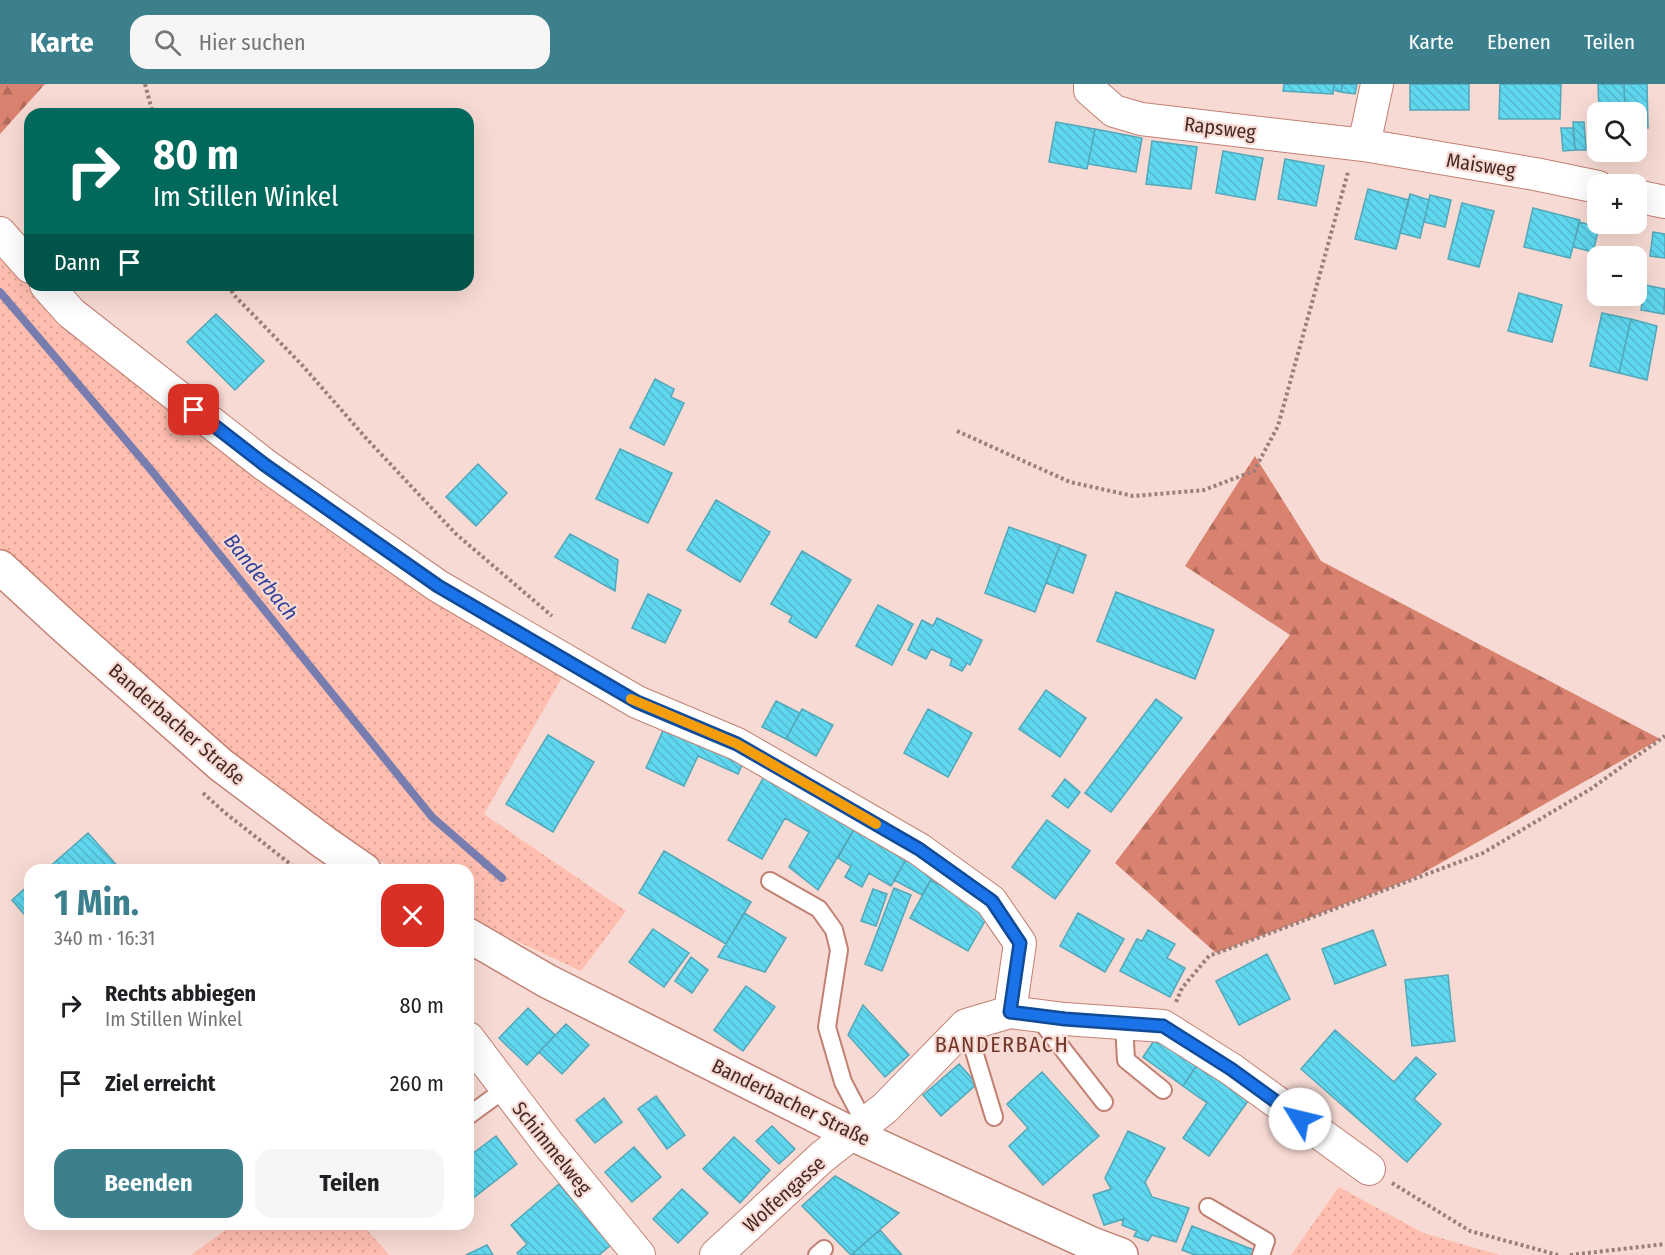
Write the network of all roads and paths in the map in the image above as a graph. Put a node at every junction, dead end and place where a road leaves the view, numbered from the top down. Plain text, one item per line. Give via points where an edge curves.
1 (145, 84) edge
2 (1090, 84) edge
3 (1377, 84) edge
4 (151, 108) edge
5 (1364, 145) junction
6 (1587, 186) edge
7 (1647, 198) edge
8 (1665, 202) edge
9 (0, 233) edge
10 (24, 260) edge
11 (51, 291) edge
12 (232, 291) edge
13 (957, 431) dead end
14 (0, 567) edge
15 (553, 617) dead end
16 (1665, 736) edge
17 (355, 864) edge
18 (770, 881) dead end
19 (474, 938) edge
20 (1024, 1014) junction
21 (1124, 1024) junction
22 (966, 1025) junction
23 (1163, 1026) junction
24 (474, 1046) edge
25 (505, 1089) junction
26 (1163, 1090) dead end
27 (1104, 1102) dead end
28 (474, 1112) edge
29 (994, 1117) dead end
30 (859, 1129) junction
31 (1369, 1169) joint
32 (1208, 1207) dead end
33 (1665, 1244) edge
34 (1099, 1252) edge
35 (721, 1254) edge
36 (639, 1255) edge
37 (1261, 1255) edge
38 (1558, 1255) edge
39 (1570, 1255) edge

1 - 4 path
2 - 5 street, Rapsweg via 1090,90 1114,111 1141,119
3 - 5 street
5 - 6 street, Maisweg
5 - 13 path via 1346,175 1278,426 1254,471 1204,490 1133,496 1070,482
7 - 8 street
9 - 10 street
11 - 20 street via 71,313 265,465 438,586 637,702 737,744 919,849 992,901 1020,943
12 - 15 path via 456,534
14 - 17 street, Banderbacher Straße via 221,765
16 - 23 path via 1589,790 1483,852 1209,956 1182,988
18 - 30 lane via 819,909 834,930 839,950 827,1027
19 - 30 street, Banderbacher Straße via 547,981
20 - 21 street
20 - 22 street
20 - 27 lane
21 - 23 street
21 - 26 lane via 1126,1060
22 - 29 lane
22 - 30 street, Wolfengasse via 885,1108
23 - 31 street via 1231,1069
24 - 25 street, Schimmelweg
25 - 28 lane
25 - 36 street, Schimmelweg
30 - 34 street, Banderbacher Straße
30 - 35 street, Wolfengasse via 822,1157
31 - 38 path via 1470,1231
32 - 37 lane via 1266,1240
33 - 39 path

